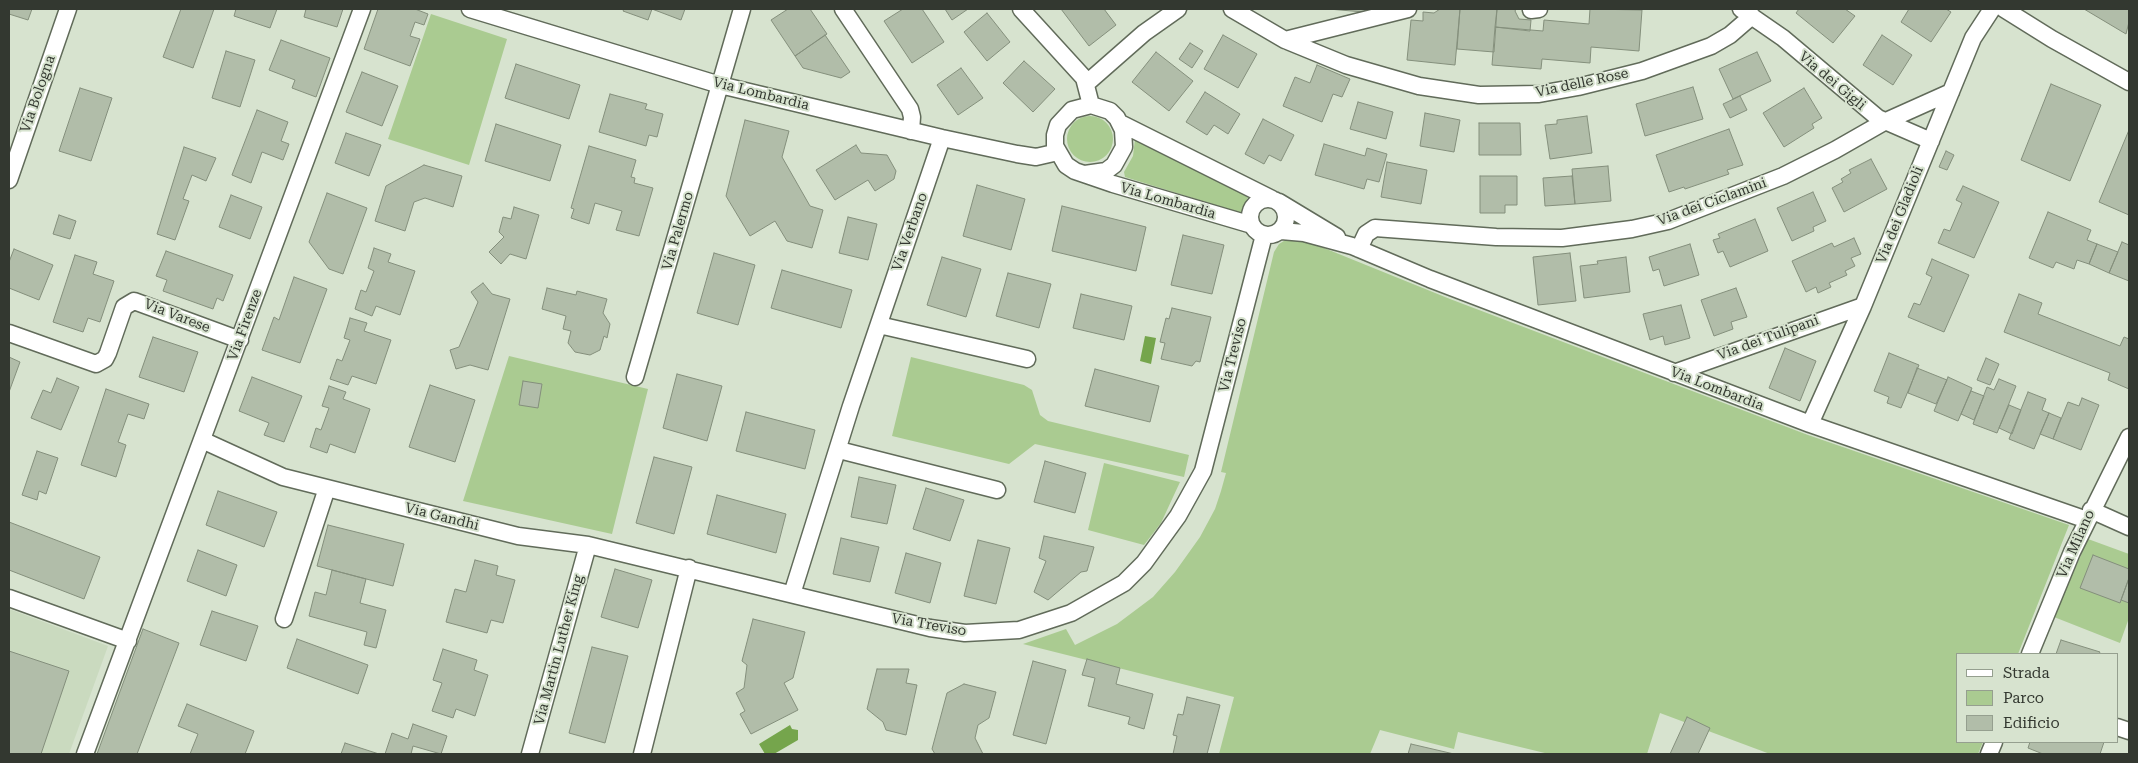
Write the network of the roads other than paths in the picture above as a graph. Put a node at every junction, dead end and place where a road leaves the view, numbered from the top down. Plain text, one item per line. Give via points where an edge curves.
1 (68, 9) edge
2 (362, 9) edge
3 (470, 9) edge
4 (742, 9) edge
5 (843, 9) edge
6 (1022, 9) edge
7 (1178, 9) edge
8 (1232, 9) edge
9 (1408, 9) edge
10 (1992, 9) edge
11 (2004, 9) edge
12 (1747, 12) edge
13 (1285, 40) junction
14 (2129, 82) edge
15 (1087, 83) junction
16 (720, 85) junction
17 (1951, 92) junction
18 (1091, 105) junction
19 (1884, 122) junction
20 (1120, 123) junction
21 (911, 131) junction
22 (942, 138) junction
23 (1930, 141) junction
24 (1058, 152) junction
25 (1085, 174) junction
26 (9, 180) edge
27 (1275, 200) junction
28 (1258, 230) junction
29 (1281, 231) junction
30 (1356, 248) junction
31 (1863, 306) junction
32 (879, 325) junction
33 (9, 333) edge
34 (240, 340) junction
35 (1027, 359) dead end
36 (1674, 373) junction
37 (635, 377) dead end
38 (1810, 424) junction
39 (2129, 437) edge
40 (202, 440) junction
41 (839, 450) junction
42 (327, 488) junction
43 (996, 490) dead end
44 (2089, 515) junction
45 (2129, 527) edge
46 (588, 545) junction
47 (689, 568) junction
48 (792, 594) junction
49 (9, 598) edge
50 (284, 619) dead end
51 (128, 641) junction
52 (2030, 653) edge
53 (85, 754) edge
54 (530, 754) edge
55 (642, 754) edge

1 - 26 street, Via Bologna
2 - 34 street, Via Firenze
3 - 16 street, Via Lombardia
4 - 16 street, Via Palermo
5 - 21 street via 910,109
6 - 15 street
7 - 15 street via 1144,33
8 - 13 street, Via delle Rose
9 - 13 street
10 - 17 street, Via dei Gladioli via 1973,38
11 - 14 street
12 - 13 street, Via delle Rose via 1721,41 1684,58 1578,87 1520,95 1459,93 1404,83 1346,66
12 - 19 street, Via dei Gigli
15 - 18 street
16 - 21 street, Via Lombardia
16 - 37 street, Via Palermo
17 - 19 street
17 - 23 street, Via dei Gladioli
18 - 20 street, Via Lombardia via 1110,111
18 - 24 street via 1081,106 1064,116 1055,135
19 - 23 street, Via dei Gigli
19 - 30 street, Via dei Ciclamini via 1783,176 1661,223 1562,238 1496,237 1375,228
20 - 25 street, Via Lombardia via 1125,137 1120,156 1106,171
20 - 27 street, Via Lombardia
21 - 22 street, Via Lombardia
22 - 24 street, Via Lombardia via 1030,156
22 - 32 street, Via Verbano
23 - 31 street, Via dei Gladioli
24 - 25 street, Via Lombardia via 1066,165
25 - 28 street, Via Lombardia
27 - 28 street via 1260,200 1252,208 1249,218
27 - 29 street via 1285,209
27 - 30 street, Via Lombardia
28 - 29 street, Via Lombardia via 1271,235
28 - 48 street, Via Treviso via 1203,471 1170,529 1124,582 1060,618 1008,632 965,633 930,628
29 - 30 street, Via Lombardia via 1304,233
30 - 36 street, Via Lombardia via 1430,280
31 - 36 street, Via dei Tulipani
31 - 38 street, Via dei Gladioli
32 - 35 street
32 - 41 street, Via Verbano
33 - 34 street, Via Varese via 96,364 108,353 124,306 134,301
34 - 40 street, Via Firenze
36 - 38 street, Via Lombardia
38 - 44 street, Via Lombardia
39 - 44 street, Via Milano
40 - 42 street, Via Gandhi via 273,474
40 - 51 street, Via Firenze
41 - 43 street
41 - 48 street, Via Verbano
42 - 46 street, Via Gandhi via 518,536
42 - 50 street
44 - 45 street, Via Lombardia
44 - 52 street, Via Milano
46 - 47 street, Via Gandhi
46 - 54 street, Via Martin Luther King
47 - 48 street, Via Treviso
47 - 55 street
49 - 51 street
51 - 53 street, Via Firenze

